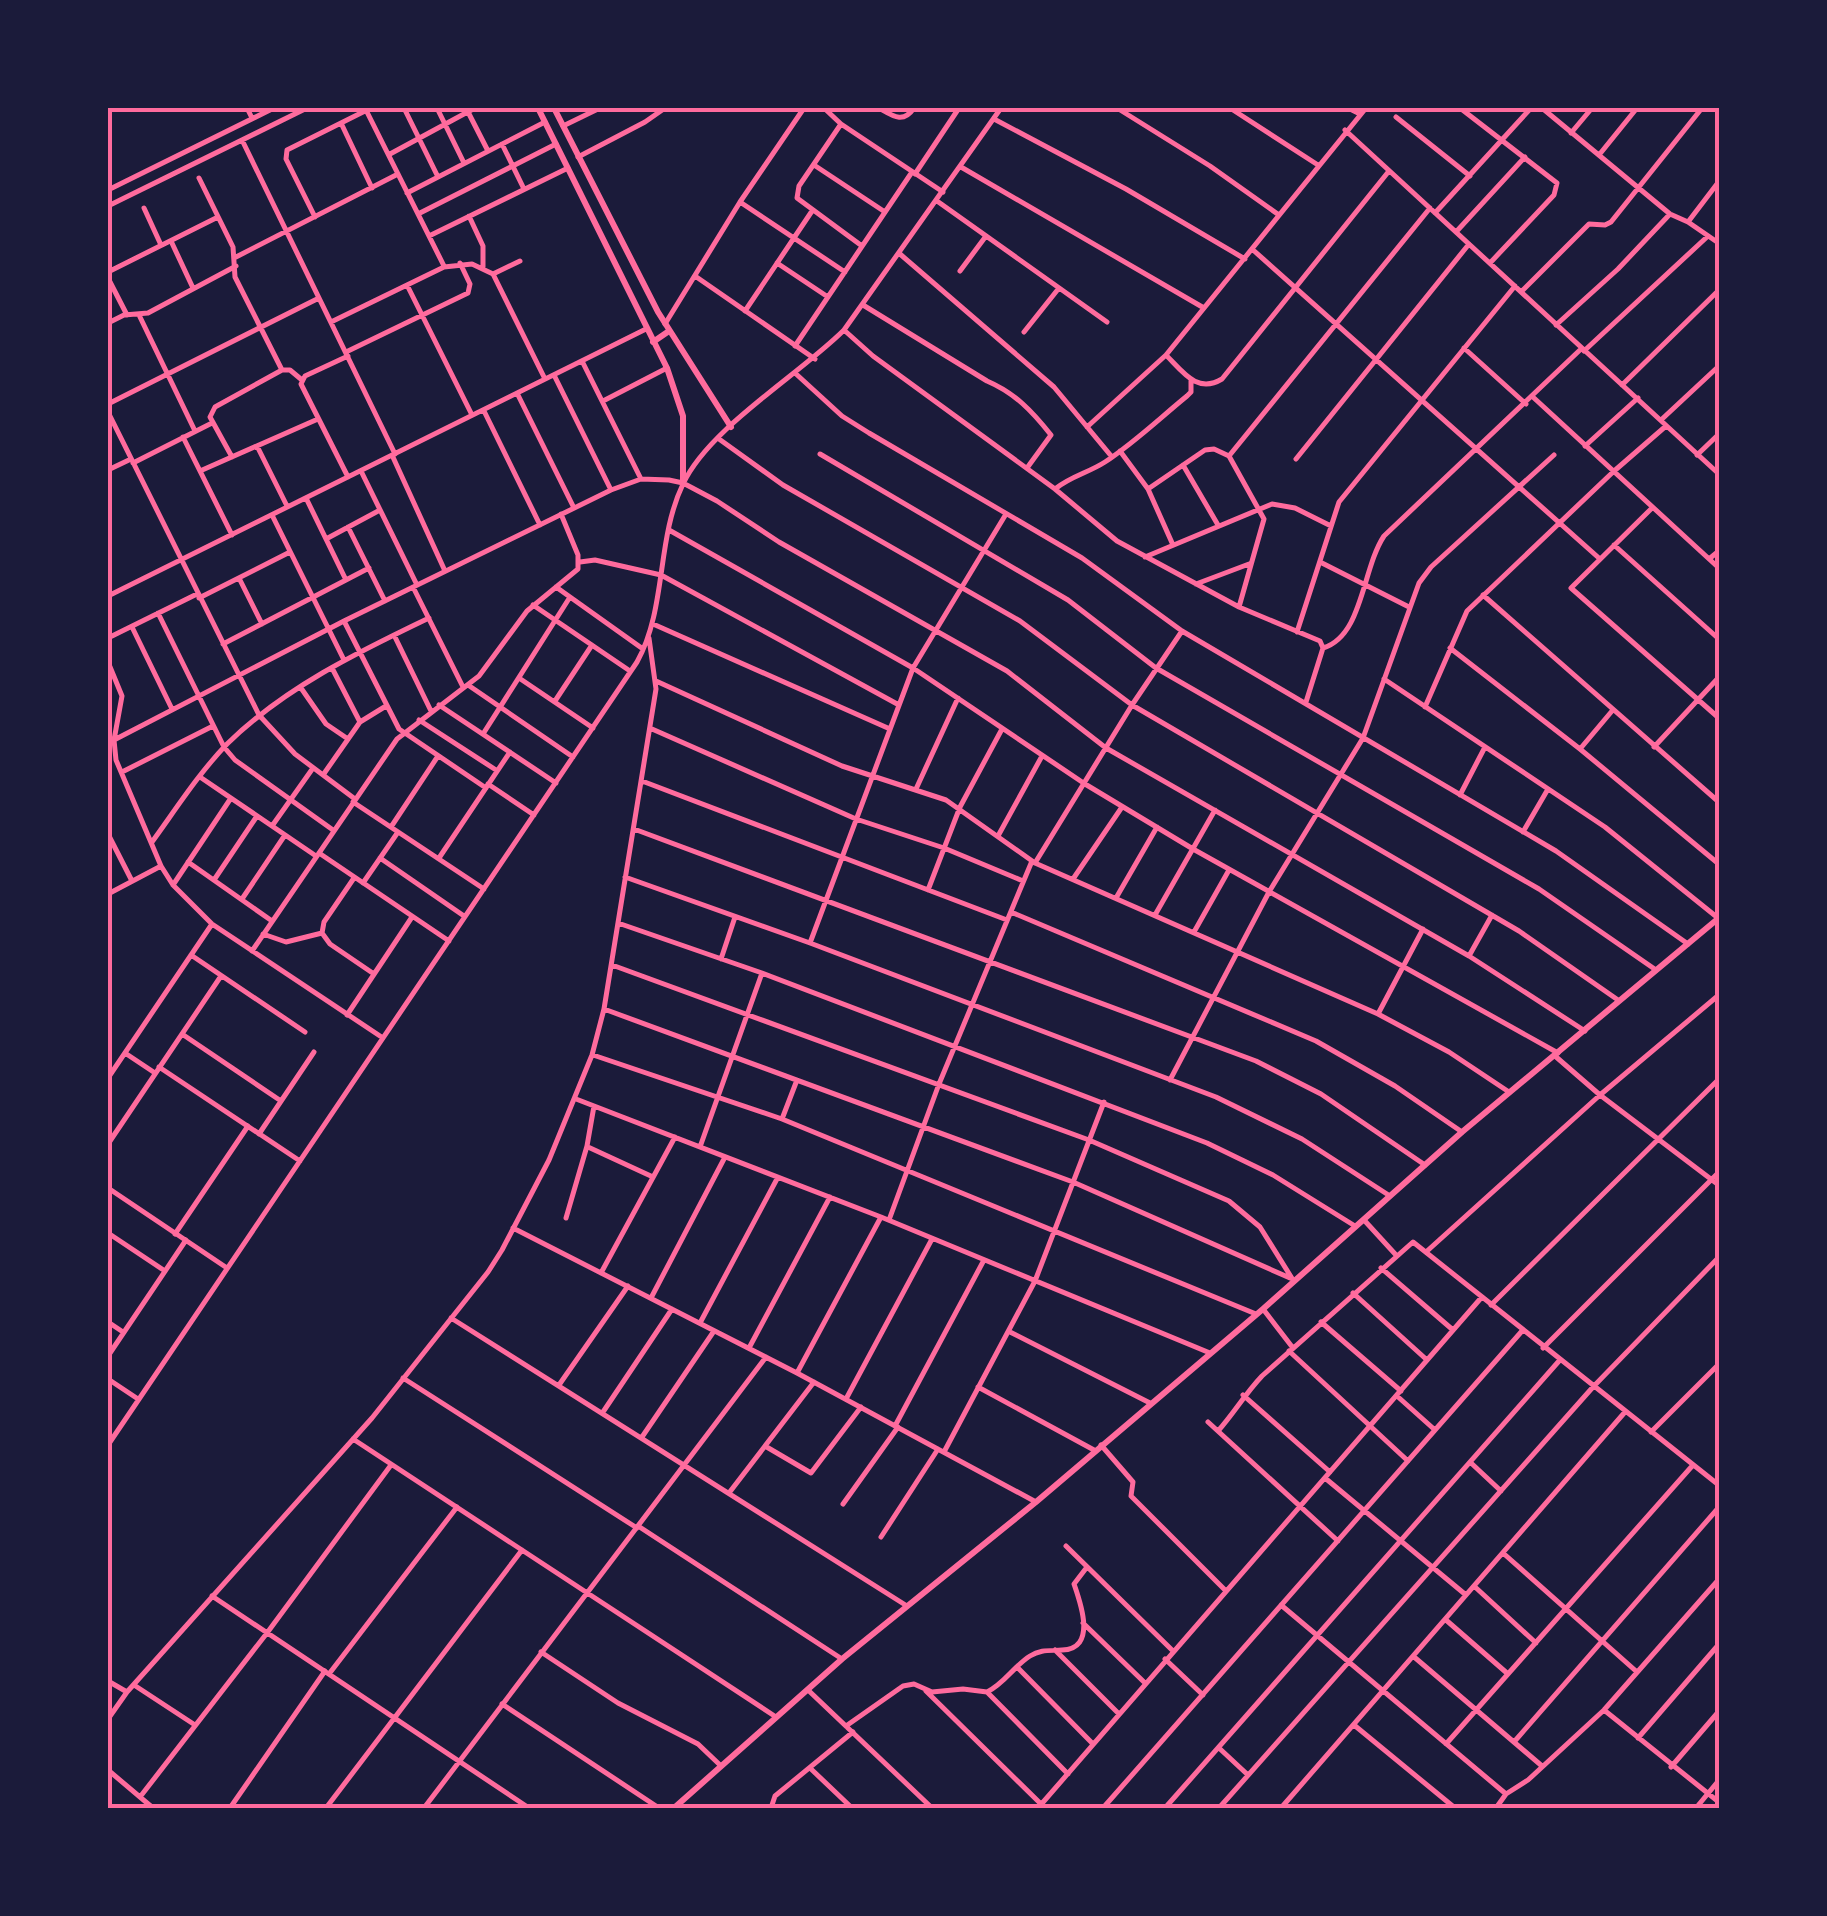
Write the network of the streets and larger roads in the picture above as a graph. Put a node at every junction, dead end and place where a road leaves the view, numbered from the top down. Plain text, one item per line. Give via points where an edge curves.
1 (247, 108) edge
2 (274, 108) edge
3 (307, 108) edge
4 (368, 108) edge
5 (404, 108) edge
6 (437, 108) edge
7 (475, 108) edge
8 (538, 108) edge
9 (554, 108) edge
10 (600, 108) edge
11 (665, 108) edge
12 (804, 108) edge
13 (824, 108) edge
14 (879, 108) edge
15 (914, 108) edge
16 (957, 108) edge
17 (1001, 108) edge
18 (1117, 108) edge
19 (1230, 108) edge
20 (1348, 108) edge
21 (1366, 108) edge
22 (1460, 108) edge
23 (1531, 108) edge
24 (1542, 108) edge
25 (1592, 108) edge
26 (1637, 108) edge
27 (1702, 108) edge
28 (467, 110) edge
29 (1360, 114) junction
30 (1396, 116) dead end
31 (252, 118) junction
32 (994, 119) junction
33 (340, 122) junction
34 (545, 122) junction
35 (445, 124) junction
36 (841, 124) junction
37 (562, 126) junction
38 (1345, 130) junction
39 (1572, 133) junction
40 (419, 138) junction
41 (1504, 139) junction
42 (242, 140) junction
43 (502, 144) junction
44 (556, 144) junction
45 (488, 151) junction
46 (389, 155) junction
47 (1599, 155) junction
48 (578, 157) junction
49 (1525, 157) junction
50 (464, 163) junction
51 (814, 165) junction
52 (1318, 165) junction
53 (512, 166) junction
54 (961, 166) junction
55 (568, 168) junction
56 (1388, 170) junction
57 (914, 173) junction
58 (398, 174) junction
59 (1470, 176) junction
60 (438, 177) junction
61 (198, 178) dead end
62 (1720, 180) edge
63 (372, 188) junction
64 (1638, 188) junction
65 (524, 189) junction
66 (108, 190) edge
67 (943, 192) junction
68 (408, 193) junction
69 (936, 201) junction
70 (740, 202) junction
71 (108, 206) edge
72 (144, 208) dead end
73 (812, 211) junction
74 (1432, 211) junction
75 (885, 212) junction
76 (418, 214) junction
77 (1670, 214) junction
78 (1278, 215) junction
79 (469, 216) junction
80 (218, 217) junction
81 (315, 217) junction
82 (1688, 222) junction
83 (286, 231) junction
84 (1456, 232) junction
85 (429, 236) junction
86 (986, 236) junction
87 (1708, 236) junction
88 (794, 238) junction
89 (170, 241) junction
90 (1469, 244) junction
91 (1720, 244) edge
92 (161, 245) junction
93 (862, 246) junction
94 (1252, 249) junction
95 (900, 254) junction
96 (236, 257) junction
97 (1244, 258) junction
98 (520, 261) dead end
99 (460, 263) junction
100 (778, 263) junction
101 (1490, 263) junction
102 (236, 266) junction
103 (483, 267) junction
104 (444, 268) junction
105 (960, 271) dead end
106 (845, 272) junction
107 (493, 274) junction
108 (108, 275) edge
109 (694, 276) junction
110 (408, 285) junction
111 (1294, 287) junction
112 (1059, 288) junction
113 (194, 289) junction
114 (1518, 289) junction
115 (1720, 289) edge
116 (828, 297) junction
117 (319, 298) junction
118 (864, 305) junction
119 (1204, 308) junction
120 (745, 311) junction
121 (658, 312) junction
122 (128, 315) junction
123 (422, 315) junction
124 (139, 316) junction
125 (642, 320) junction
126 (331, 322) junction
127 (1108, 322) dead end
128 (108, 323) edge
129 (1336, 324) junction
130 (1556, 325) junction
131 (260, 327) junction
132 (667, 328) junction
133 (646, 329) junction
134 (844, 330) junction
135 (1024, 332) dead end
136 (652, 342) junction
137 (795, 346) junction
138 (1464, 348) junction
139 (1582, 350) junction
140 (347, 354) junction
141 (1166, 355) junction
142 (815, 359) junction
143 (582, 360) junction
144 (1376, 361) junction
145 (1720, 365) edge
146 (668, 368) junction
147 (282, 370) junction
148 (167, 374) junction
149 (554, 374) junction
150 (795, 374) junction
151 (544, 379) junction
152 (302, 380) junction
153 (1192, 381) junction
154 (1622, 384) junction
155 (517, 393) junction
156 (1534, 397) junction
157 (1638, 398) junction
158 (602, 401) junction
159 (1422, 401) junction
160 (108, 404) edge
161 (1526, 404) junction
162 (484, 410) junction
163 (108, 412) edge
164 (472, 415) junction
165 (318, 419) junction
166 (212, 423) junction
167 (1664, 423) junction
168 (731, 427) junction
169 (1087, 427) junction
170 (195, 431) junction
171 (1720, 433) edge
172 (183, 437) junction
173 (719, 439) junction
174 (257, 446) junction
175 (1585, 446) junction
176 (1477, 450) junction
177 (1120, 451) junction
178 (393, 454) junction
179 (820, 454) dead end
180 (1697, 454) junction
181 (1554, 455) dead end
182 (1229, 456) junction
183 (232, 457) junction
184 (1112, 457) junction
185 (1296, 460) dead end
186 (132, 461) junction
187 (1184, 465) junction
188 (1027, 468) junction
189 (108, 470) edge
190 (361, 470) junction
191 (200, 471) junction
192 (1613, 472) junction
193 (1720, 476) edge
194 (348, 477) junction
195 (640, 479) junction
196 (683, 483) junction
197 (1518, 487) junction
198 (1055, 489) junction
199 (1148, 489) junction
200 (611, 490) junction
201 (306, 498) junction
202 (287, 507) junction
203 (574, 508) junction
204 (1260, 508) junction
205 (1652, 508) junction
206 (380, 510) junction
207 (562, 514) junction
208 (1006, 514) junction
209 (272, 515) junction
210 (1561, 524) junction
211 (540, 525) junction
212 (1218, 525) junction
213 (1331, 526) junction
214 (348, 527) junction
215 (669, 530) junction
216 (232, 535) junction
217 (326, 539) junction
218 (1174, 545) junction
219 (1614, 545) junction
220 (984, 550) junction
221 (1720, 550) edge
222 (290, 552) junction
223 (1146, 557) junction
224 (1600, 559) junction
225 (1708, 559) junction
226 (181, 560) junction
227 (580, 562) junction
228 (1320, 562) junction
229 (1252, 564) junction
230 (369, 568) junction
231 (1720, 569) edge
232 (445, 571) junction
233 (661, 574) junction
234 (239, 578) junction
235 (346, 580) junction
236 (1196, 584) junction
237 (1364, 584) junction
238 (415, 586) junction
239 (962, 586) junction
240 (556, 587) junction
241 (1483, 595) junction
242 (108, 596) edge
243 (198, 596) junction
244 (313, 597) junction
245 (570, 597) junction
246 (385, 600) junction
247 (533, 605) junction
248 (1239, 607) junction
249 (1409, 607) junction
250 (158, 613) junction
251 (428, 618) junction
252 (556, 620) junction
253 (344, 621) junction
254 (262, 624) junction
255 (653, 624) junction
256 (132, 626) junction
257 (329, 628) junction
258 (935, 629) junction
259 (1182, 631) junction
260 (1297, 632) junction
261 (394, 635) junction
262 (649, 637) junction
263 (108, 638) edge
264 (1720, 640) edge
265 (223, 644) junction
266 (592, 645) junction
267 (1323, 648) junction
268 (1450, 648) junction
269 (644, 650) junction
270 (359, 652) junction
271 (344, 660) junction
272 (108, 662) edge
273 (332, 668) junction
274 (913, 668) junction
275 (1156, 668) junction
276 (631, 672) junction
277 (238, 675) junction
278 (1720, 676) edge
279 (519, 678) junction
280 (1384, 679) junction
281 (656, 681) junction
282 (465, 686) junction
283 (301, 688) junction
284 (199, 696) junction
285 (958, 698) junction
286 (1697, 701) junction
287 (554, 702) junction
288 (1306, 702) junction
289 (439, 705) junction
290 (899, 705) junction
291 (1132, 705) junction
292 (386, 706) junction
293 (1425, 706) junction
294 (500, 707) junction
295 (172, 709) junction
296 (431, 711) junction
297 (1612, 711) junction
298 (259, 715) junction
299 (419, 720) junction
300 (1720, 720) edge
301 (360, 722) junction
302 (214, 726) junction
303 (592, 728) junction
304 (890, 728) junction
305 (1002, 728) junction
306 (650, 729) junction
307 (403, 733) junction
308 (483, 734) junction
309 (1363, 738) junction
310 (348, 739) junction
311 (112, 745) edge
312 (224, 747) junction
313 (1485, 747) junction
314 (1654, 747) junction
315 (1106, 748) junction
316 (1580, 749) junction
317 (510, 752) junction
318 (438, 756) junction
319 (574, 756) junction
320 (1042, 756) junction
321 (313, 768) junction
322 (497, 771) junction
323 (122, 772) junction
324 (323, 775) junction
325 (200, 777) junction
326 (872, 777) junction
327 (1342, 777) junction
328 (642, 781) junction
329 (556, 783) junction
330 (1085, 784) junction
331 (487, 786) junction
332 (916, 789) junction
333 (1548, 789) junction
334 (1460, 794) junction
335 (231, 798) junction
336 (290, 800) junction
337 (354, 801) junction
338 (1720, 803) edge
339 (1122, 806) junction
340 (960, 807) junction
341 (1215, 810) junction
342 (1318, 814) junction
343 (534, 815) junction
344 (257, 816) junction
345 (856, 819) junction
346 (272, 826) junction
347 (391, 827) junction
348 (1157, 827) junction
349 (634, 829) junction
350 (334, 830) junction
351 (398, 832) junction
352 (1524, 832) junction
353 (285, 835) junction
354 (998, 836) junction
355 (109, 839) edge
356 (151, 842) junction
357 (944, 848) junction
358 (1193, 849) junction
359 (318, 854) junction
360 (1292, 854) junction
361 (380, 858) junction
362 (842, 858) junction
363 (438, 859) junction
364 (188, 862) junction
365 (1034, 862) junction
366 (161, 866) junction
367 (1720, 866) edge
368 (1230, 870) junction
369 (354, 877) junction
370 (625, 878) junction
371 (214, 880) junction
372 (1073, 880) junction
373 (132, 881) junction
374 (1024, 881) junction
375 (364, 883) junction
376 (173, 885) junction
377 (484, 889) junction
378 (928, 890) junction
379 (1269, 892) junction
380 (108, 894) edge
381 (1116, 898) junction
382 (242, 900) junction
383 (826, 900) junction
384 (1011, 912) junction
385 (1492, 915) junction
386 (413, 916) junction
387 (465, 916) junction
388 (1155, 916) junction
389 (736, 917) junction
390 (1719, 917) edge
391 (1007, 920) junction
392 (272, 921) junction
393 (618, 923) junction
394 (212, 924) junction
395 (1423, 930) junction
396 (1194, 932) junction
397 (322, 933) junction
398 (263, 934) junction
399 (449, 940) junction
400 (810, 943) junction
401 (1688, 944) junction
402 (252, 950) junction
403 (1238, 952) junction
404 (191, 955) junction
405 (1468, 956) junction
406 (721, 959) junction
407 (990, 960) junction
408 (612, 964) junction
409 (1402, 967) junction
410 (1656, 970) junction
411 (762, 973) junction
412 (374, 974) junction
413 (221, 976) junction
414 (1720, 994) edge
415 (1214, 996) junction
416 (1620, 1002) junction
417 (972, 1004) junction
418 (604, 1009) junction
419 (748, 1014) junction
420 (1378, 1014) junction
421 (347, 1015) junction
422 (1585, 1031) junction
423 (305, 1032) dead end
424 (182, 1034) junction
425 (1192, 1037) junction
426 (382, 1038) junction
427 (955, 1046) junction
428 (125, 1052) junction
429 (314, 1052) dead end
430 (592, 1054) junction
431 (1557, 1055) junction
432 (732, 1056) junction
433 (157, 1070) junction
434 (108, 1078) edge
435 (1720, 1078) edge
436 (797, 1080) junction
437 (1170, 1080) junction
438 (939, 1084) junction
439 (1509, 1092) junction
440 (1600, 1095) junction
441 (718, 1098) junction
442 (576, 1100) junction
443 (281, 1101) junction
444 (1104, 1102) junction
445 (594, 1106) junction
446 (782, 1119) junction
447 (248, 1126) junction
448 (924, 1126) junction
449 (1462, 1132) junction
450 (258, 1134) junction
451 (675, 1138) junction
452 (1089, 1140) junction
453 (1657, 1140) junction
454 (108, 1144) edge
455 (587, 1146) junction
456 (700, 1147) junction
457 (726, 1157) junction
458 (300, 1161) junction
459 (1425, 1165) junction
460 (908, 1170) junction
461 (1720, 1170) edge
462 (654, 1177) junction
463 (778, 1177) junction
464 (1711, 1180) junction
465 (1073, 1182) junction
466 (1720, 1186) edge
467 (108, 1188) edge
468 (1390, 1196) junction
469 (830, 1198) junction
470 (881, 1217) junction
471 (566, 1218) dead end
472 (1364, 1219) junction
473 (889, 1220) junction
474 (1355, 1226) junction
475 (513, 1228) junction
476 (1054, 1231) junction
477 (108, 1232) edge
478 (176, 1234) junction
479 (932, 1238) junction
480 (186, 1240) junction
481 (1426, 1252) junction
482 (1396, 1254) junction
483 (1720, 1256) edge
484 (984, 1260) junction
485 (227, 1268) junction
486 (1381, 1268) junction
487 (165, 1271) junction
488 (601, 1273) junction
489 (1293, 1280) junction
490 (1035, 1281) junction
491 (628, 1286) junction
492 (1353, 1293) junction
493 (651, 1298) junction
494 (1481, 1298) junction
495 (1490, 1305) junction
496 (672, 1309) junction
497 (1260, 1311) junction
498 (451, 1318) junction
499 (108, 1322) edge
500 (1321, 1322) junction
501 (700, 1324) junction
502 (714, 1330) junction
503 (1453, 1330) junction
504 (1008, 1331) junction
505 (1522, 1331) junction
506 (123, 1332) junction
507 (749, 1348) junction
508 (1543, 1348) junction
509 (1291, 1350) junction
510 (1210, 1352) junction
511 (108, 1356) edge
512 (766, 1357) junction
513 (1427, 1360) junction
514 (1559, 1360) junction
515 (1720, 1364) edge
516 (797, 1373) junction
517 (403, 1378) junction
518 (108, 1379) edge
519 (814, 1382) junction
520 (559, 1385) junction
521 (978, 1387) junction
522 (1593, 1387) junction
523 (1399, 1393) junction
524 (1243, 1395) junction
525 (138, 1400) junction
526 (846, 1400) junction
527 (1150, 1403) junction
528 (860, 1407) junction
529 (602, 1412) junction
530 (1625, 1412) junction
531 (1208, 1422) dead end
532 (896, 1426) junction
533 (1370, 1426) junction
534 (1434, 1430) junction
535 (1218, 1431) junction
536 (1651, 1432) junction
537 (642, 1438) junction
538 (353, 1439) junction
539 (108, 1445) edge
540 (766, 1446) junction
541 (1098, 1447) junction
542 (941, 1451) junction
543 (1408, 1461) junction
544 (1470, 1462) junction
545 (391, 1464) junction
546 (685, 1465) junction
547 (1693, 1465) junction
548 (1720, 1470) edge
549 (1327, 1475) junction
550 (1711, 1479) junction
551 (1720, 1486) edge
552 (1501, 1491) junction
553 (729, 1493) junction
554 (1036, 1502) junction
555 (843, 1504) dead end
556 (1300, 1506) junction
557 (1720, 1506) edge
558 (457, 1507) junction
559 (1364, 1511) junction
560 (637, 1527) junction
561 (881, 1537) dead end
562 (1338, 1541) junction
563 (1400, 1541) junction
564 (1066, 1546) dead end
565 (522, 1550) junction
566 (1503, 1554) junction
567 (1087, 1567) junction
568 (1432, 1568) junction
569 (1720, 1578) edge
570 (1474, 1586) junction
571 (1226, 1590) junction
572 (588, 1594) junction
573 (212, 1596) junction
574 (1466, 1596) junction
575 (1282, 1605) junction
576 (907, 1606) junction
577 (1566, 1609) junction
578 (1445, 1620) junction
579 (1084, 1624) junction
580 (268, 1633) junction
581 (1318, 1636) junction
582 (1602, 1641) junction
583 (1536, 1643) junction
584 (1720, 1643) edge
585 (1055, 1650) junction
586 (1173, 1650) junction
587 (541, 1652) junction
588 (1414, 1656) junction
589 (842, 1659) junction
590 (1166, 1660) junction
591 (1349, 1662) junction
592 (1017, 1668) junction
593 (327, 1672) junction
594 (1637, 1672) junction
595 (1508, 1674) junction
596 (108, 1682) edge
597 (1145, 1683) junction
598 (134, 1684) junction
599 (808, 1690) junction
600 (926, 1690) junction
601 (1383, 1691) junction
602 (127, 1692) junction
603 (987, 1692) junction
604 (1203, 1695) junction
605 (502, 1704) junction
606 (1476, 1710) junction
607 (1604, 1710) junction
608 (1720, 1710) edge
609 (1119, 1714) junction
610 (776, 1717) junction
611 (394, 1718) junction
612 (108, 1719) edge
613 (196, 1725) junction
614 (1354, 1725) junction
615 (846, 1726) junction
616 (853, 1732) junction
617 (1638, 1738) junction
618 (1514, 1742) junction
619 (1093, 1744) junction
620 (1446, 1744) junction
621 (1219, 1748) junction
622 (459, 1762) junction
623 (720, 1765) junction
624 (1542, 1766) junction
625 (1671, 1767) junction
626 (810, 1768) junction
627 (108, 1770) edge
628 (1068, 1774) junction
629 (1248, 1776) junction
630 (1720, 1780) edge
631 (1506, 1794) junction
632 (1708, 1794) junction
633 (140, 1797) junction
634 (1720, 1803) edge
635 (1040, 1806) edge
636 (153, 1808) edge
637 (230, 1808) edge
638 (326, 1808) edge
639 (424, 1808) edge
640 (529, 1808) edge
641 (659, 1808) edge
642 (674, 1808) edge
643 (771, 1808) edge
644 (852, 1808) edge
645 (932, 1808) edge
646 (1103, 1808) edge
647 (1166, 1808) edge
648 (1219, 1808) edge
649 (1281, 1808) edge
650 (1456, 1808) edge
651 (1496, 1808) edge
652 (1696, 1808) edge

1 - 31 street
2 - 31 street
3 - 42 street
4 - 33 street
4 - 46 street
5 - 40 street
6 - 35 street
7 - 28 street
8 - 34 street
9 - 37 street
10 - 37 street
11 - 48 street
12 - 70 street
13 - 36 street
14 - 15 street via 899,118
16 - 57 street
17 - 32 street
18 - 78 street
19 - 52 street
20 - 29 street
21 - 29 street
22 - 41 street
23 - 41 street
24 - 39 street
25 - 39 street
26 - 47 street
27 - 64 street
28 - 35 street
28 - 45 street
29 - 38 street
30 - 59 street
31 - 66 street
32 - 54 street
32 - 97 street
33 - 63 street
33 - 81 street via 286,154
34 - 43 street
34 - 44 street
35 - 40 street
35 - 50 street
36 - 51 street
36 - 57 street
37 - 48 street
38 - 52 street
38 - 56 street
39 - 47 street
40 - 46 street
40 - 60 street
41 - 49 street
41 - 59 street
42 - 71 street
42 - 83 street
43 - 45 street
43 - 53 street
44 - 53 street
44 - 55 street
45 - 50 street
46 - 58 street
47 - 64 street
48 - 121 street
49 - 84 street
49 - 101 street via 1557,190
50 - 60 street
51 - 73 street via 796,192
51 - 75 street
52 - 78 street
53 - 65 street
53 - 76 street
54 - 67 street
54 - 119 street
55 - 65 street
55 - 125 street
56 - 74 street
56 - 111 street
57 - 67 street
57 - 75 street
58 - 63 street
58 - 68 street
59 - 74 street
60 - 68 street
61 - 80 street
62 - 82 street
63 - 81 street
64 - 77 street
64 - 114 street via 1608,224 1589,224
65 - 79 street
67 - 69 street
68 - 76 street
69 - 86 street
69 - 95 street
70 - 88 street
70 - 109 street
72 - 92 street
73 - 88 street
73 - 93 street
74 - 84 street
74 - 129 street
75 - 93 street
76 - 85 street
77 - 82 street
77 - 130 street
78 - 94 street
79 - 85 street
79 - 103 street via 485,253
80 - 89 street
80 - 96 street
81 - 83 street
82 - 87 street
83 - 96 street
83 - 117 street
84 - 90 street
85 - 104 street
86 - 105 street
86 - 112 street
87 - 91 street
87 - 139 street
88 - 100 street
88 - 106 street
89 - 92 street
89 - 113 street
90 - 101 street
90 - 144 street
92 - 108 street
93 - 106 street
94 - 97 street
94 - 111 street
95 - 118 street
95 - 169 street via 1054,387
96 - 102 street
97 - 119 street
98 - 107 street
99 - 103 street
99 - 104 street
99 - 123 street via 468,293
100 - 116 street
100 - 120 street
101 - 114 street
102 - 113 street
102 - 131 street
103 - 107 street
104 - 110 street
106 - 116 street
107 - 151 street
108 - 122 street
109 - 120 street
109 - 132 street
110 - 123 street
110 - 126 street
111 - 129 street
111 - 153 street via 1222,379
112 - 127 street
112 - 135 street
113 - 124 street
114 - 130 street
114 - 138 street
115 - 154 street
116 - 137 street
117 - 126 street
117 - 131 street
118 - 134 street
118 - 188 street via 1014,394 1051,435
119 - 141 street
120 - 137 street
121 - 125 street
121 - 132 street
122 - 124 street
122 - 128 street
123 - 140 street
123 - 164 street
124 - 148 street
125 - 133 street
126 - 140 street
129 - 144 street
129 - 182 street
130 - 139 street
131 - 147 street
131 - 148 street
132 - 136 street
132 - 168 street
133 - 136 street
133 - 143 street
134 - 142 street
134 - 188 street
136 - 146 street
137 - 142 street
138 - 159 street
138 - 161 street
139 - 154 street
139 - 156 street
140 - 152 street
140 - 178 street
141 - 153 street
141 - 169 street
142 - 150 street
143 - 149 street
143 - 158 street
144 - 159 street
144 - 185 street
145 - 167 street
146 - 158 street
146 - 196 street via 683,416
147 - 152 street
147 - 166 street via 216,406
148 - 160 street
148 - 170 street
149 - 151 street
149 - 200 street
150 - 168 street
150 - 208 street via 842,416
151 - 155 street
152 - 165 street
153 - 177 street via 1187,396
154 - 157 street
155 - 162 street
155 - 203 street
156 - 161 street
156 - 175 street
157 - 167 street
157 - 175 street
158 - 195 street
159 - 176 street
159 - 213 street via 1346,492
161 - 176 street
162 - 164 street
162 - 211 street
163 - 186 street
164 - 178 street
165 - 174 street
165 - 194 street
166 - 170 street
166 - 183 street
167 - 180 street
167 - 192 street
168 - 173 street
169 - 184 street
170 - 172 street
171 - 180 street
172 - 186 street
172 - 191 street
173 - 196 street
173 - 239 street via 783,486
174 - 183 street
174 - 202 street
175 - 192 street
176 - 197 street
176 - 237 street via 1384,536
177 - 184 street
177 - 199 street
178 - 190 street
178 - 232 street
179 - 220 street
180 - 193 street
181 - 197 street
182 - 187 street via 1205,450
182 - 204 street
183 - 191 street
184 - 198 street
186 - 189 street
186 - 226 street
187 - 199 street
187 - 212 street
188 - 198 street
190 - 194 street
190 - 206 street
191 - 216 street
192 - 205 street
192 - 210 street
194 - 201 street
195 - 196 street
195 - 200 street
196 - 215 street
196 - 258 street
197 - 210 street
197 - 249 street via 1432,567
198 - 223 street via 1116,542
199 - 218 street
200 - 203 street
201 - 202 street
201 - 217 street
202 - 209 street
203 - 207 street
204 - 212 street
204 - 213 street via 1284,504
204 - 229 street via 1264,518
205 - 219 street
205 - 225 street
206 - 214 street
206 - 238 street
207 - 211 street
207 - 227 street
208 - 220 street
208 - 259 street
209 - 216 street
209 - 222 street
210 - 224 street
210 - 241 street
211 - 232 street
212 - 218 street
213 - 228 street
214 - 217 street
214 - 230 street
215 - 233 street
215 - 274 street
216 - 226 street
217 - 235 street
218 - 223 street
219 - 224 street
219 - 264 street
220 - 239 street
220 - 275 street via 1068,600
221 - 225 street
222 - 234 street
222 - 244 street
223 - 236 street
224 - 286 street via 1572,588
225 - 231 street
226 - 242 street
226 - 243 street
227 - 233 street
227 - 240 street
228 - 237 street
228 - 260 street
229 - 236 street
229 - 248 street
230 - 235 street
230 - 246 street
232 - 238 street
233 - 255 street
233 - 290 street
234 - 243 street
234 - 254 street
235 - 244 street
236 - 248 street
237 - 249 street
237 - 267 street via 1344,638
238 - 246 street
238 - 251 street
239 - 258 street
239 - 291 street via 1046,638
240 - 245 street
240 - 247 street
241 - 268 street via 1463,616
241 - 297 street
243 - 250 street
243 - 265 street
244 - 254 street
244 - 257 street
245 - 252 street
245 - 269 street
246 - 253 street
247 - 252 street
247 - 282 street via 489,666
248 - 260 street
249 - 280 street
250 - 256 street
250 - 284 street
251 - 261 street
251 - 282 street
252 - 266 street
252 - 279 street
253 - 257 street
253 - 270 street
254 - 265 street
255 - 262 street
255 - 304 street
256 - 263 street
256 - 295 street
257 - 271 street
257 - 277 street
258 - 274 street
258 - 315 street via 1020,680
259 - 275 street
259 - 288 street
260 - 267 street
261 - 270 street
261 - 296 street
262 - 269 street
262 - 281 street
265 - 277 street
266 - 276 street
266 - 287 street
267 - 288 street
268 - 293 street
268 - 316 street
269 - 276 street
270 - 271 street
270 - 292 street
271 - 273 street
272 - 311 street via 122,696
273 - 283 street
273 - 301 street
274 - 285 street
274 - 290 street
275 - 291 street
275 - 327 street
276 - 303 street
277 - 284 street
277 - 298 street
278 - 286 street
279 - 287 street
279 - 294 street
280 - 293 street
280 - 309 street
281 - 306 street
281 - 326 street
282 - 289 street
282 - 294 street
283 - 298 street
283 - 310 street via 326,724
284 - 295 street
284 - 302 street
285 - 305 street
285 - 332 street
286 - 300 street
286 - 314 street
287 - 303 street
288 - 309 street
289 - 296 street
289 - 308 street
290 - 304 street
291 - 315 street
291 - 342 street
292 - 301 street
292 - 307 street
293 - 313 street
294 - 308 street
294 - 319 street
295 - 311 street
296 - 299 street
297 - 314 street
297 - 316 street
298 - 312 street
298 - 321 street
299 - 307 street
299 - 322 street
301 - 310 street
302 - 312 street
302 - 323 street
303 - 319 street
304 - 326 street
305 - 320 street
305 - 340 street
306 - 328 street
306 - 345 street
307 - 318 street
307 - 337 street
308 - 317 street
309 - 327 street
309 - 334 street
310 - 324 street
311 - 323 street
312 - 325 street
312 - 336 street
313 - 333 street
313 - 334 street
314 - 338 street
315 - 330 street
315 - 341 street
316 - 367 street
317 - 322 street
317 - 329 street
318 - 331 street
318 - 347 street
319 - 329 street
320 - 330 street
320 - 354 street
321 - 324 street
321 - 336 street
322 - 331 street
323 - 356 street
324 - 337 street
325 - 335 street
325 - 356 street
326 - 332 street
326 - 345 street
327 - 342 street
327 - 410 street via 1525,880
328 - 349 street
328 - 362 street
329 - 343 street
330 - 339 street
330 - 365 street
331 - 343 street
331 - 363 street
332 - 340 street
333 - 352 street
333 - 390 street
334 - 352 street
335 - 344 street
335 - 364 street
336 - 346 street
336 - 350 street
337 - 347 street
337 - 350 street
339 - 348 street
339 - 372 street
340 - 354 street
340 - 357 street
341 - 358 street
341 - 360 street
342 - 360 street
342 - 385 street
343 - 377 street
344 - 346 street
344 - 371 street
345 - 357 street
345 - 362 street
346 - 353 street
347 - 351 street
348 - 358 street
348 - 381 street
349 - 370 street
349 - 383 street
350 - 359 street
351 - 361 street
351 - 363 street
352 - 401 street
353 - 359 street
353 - 382 street
354 - 365 street
355 - 373 street
356 - 366 street
357 - 374 street
357 - 378 street
358 - 368 street
358 - 388 street
359 - 369 street
359 - 392 street
360 - 379 street
360 - 395 street
361 - 375 street
361 - 387 street
362 - 378 street
362 - 383 street
363 - 377 street
364 - 371 street
364 - 376 street
365 - 372 street
365 - 374 street
366 - 373 street
366 - 376 street
368 - 379 street
368 - 396 street
369 - 375 street
369 - 397 street
370 - 389 street
370 - 393 street
371 - 382 street
372 - 381 street
373 - 380 street
374 - 384 street
375 - 386 street
376 - 394 street
377 - 387 street
378 - 391 street
379 - 403 street
379 - 409 street
381 - 388 street
382 - 392 street
383 - 400 street
383 - 407 street
384 - 391 street
384 - 415 street
385 - 405 street
385 - 416 street
386 - 399 street
386 - 412 street
387 - 399 street
388 - 396 street
389 - 400 street
389 - 406 street
390 - 401 street
391 - 407 street
392 - 398 street
393 - 406 street
393 - 408 street
394 - 402 street
394 - 404 street
395 - 405 street
395 - 409 street
396 - 403 street
397 - 398 street via 286,942
397 - 412 street
398 - 402 street
399 - 426 street
400 - 417 street
401 - 410 street
402 - 421 street
403 - 415 street
403 - 420 street
404 - 413 street
404 - 428 street
405 - 422 street
406 - 411 street
407 - 417 street
407 - 425 street
408 - 418 street
408 - 419 street
409 - 420 street
409 - 431 street
410 - 416 street
411 - 419 street
411 - 427 street
412 - 421 street
413 - 423 street
413 - 424 street
414 - 440 street
415 - 425 street
415 - 449 street via 1356,1062
416 - 422 street
417 - 427 street
417 - 437 street
418 - 430 street
418 - 432 street
419 - 432 street
419 - 438 street
420 - 439 street
421 - 426 street
422 - 431 street
424 - 433 street
424 - 443 street
425 - 437 street
425 - 459 street via 1290,1076
426 - 458 street
427 - 438 street
427 - 444 street
428 - 433 street
428 - 434 street
429 - 443 street
430 - 441 street
430 - 442 street
431 - 439 street
431 - 440 street
432 - 436 street
432 - 441 street
433 - 447 street
433 - 454 street
435 - 453 street
436 - 446 street
436 - 448 street
437 - 468 street via 1274,1124
438 - 448 street
438 - 452 street
439 - 449 street
440 - 453 street
440 - 481 street
441 - 446 street
441 - 456 street
442 - 445 street
442 - 475 street
443 - 450 street
444 - 452 street
444 - 474 street via 1241,1158
445 - 451 street
445 - 455 street
446 - 460 street
447 - 450 street
447 - 478 street
448 - 460 street
448 - 465 street
449 - 459 street
450 - 458 street
451 - 456 street
451 - 462 street
452 - 465 street
452 - 489 street via 1241,1208
453 - 464 street
453 - 495 street
455 - 462 street
455 - 471 street
456 - 457 street
457 - 463 street
457 - 493 street
458 - 485 street
459 - 468 street
460 - 473 street
460 - 476 street
461 - 464 street
462 - 488 street
463 - 469 street
463 - 501 street
464 - 466 street
464 - 508 street
465 - 476 street
465 - 489 street
467 - 478 street
468 - 472 street
469 - 470 street
469 - 507 street
470 - 473 street
470 - 516 street
472 - 474 street
472 - 482 street
473 - 479 street
474 - 489 street
475 - 488 street
475 - 498 street
476 - 490 street
476 - 497 street
477 - 487 street
478 - 480 street
479 - 484 street
479 - 526 street
480 - 485 street
480 - 487 street
481 - 482 street via 1411,1242
481 - 494 street
482 - 486 street
483 - 522 street
484 - 490 street
484 - 532 street
485 - 525 street
486 - 492 street
486 - 503 street
487 - 506 street
488 - 491 street
489 - 497 street
490 - 504 street
490 - 510 street
491 - 493 street
491 - 520 street
492 - 500 street
492 - 513 street
493 - 496 street
494 - 495 street
494 - 503 street
495 - 505 street
496 - 501 street
496 - 529 street
497 - 509 street
497 - 510 street
498 - 517 street
498 - 520 street
499 - 506 street
500 - 509 street
500 - 523 street
501 - 502 street
502 - 507 street
502 - 537 street
503 - 513 street
504 - 521 street
504 - 527 street
505 - 508 street
505 - 534 street
506 - 511 street
507 - 512 street
508 - 514 street
509 - 524 street
509 - 533 street
510 - 527 street
512 - 516 street
512 - 546 street
513 - 523 street
514 - 522 street
514 - 544 street
515 - 536 street
516 - 519 street
517 - 538 street
517 - 560 street
518 - 525 street
519 - 526 street
519 - 540 street
520 - 529 street
521 - 541 street
521 - 542 street
522 - 530 street
522 - 552 street
523 - 533 street
523 - 534 street
524 - 535 street
524 - 549 street
525 - 539 street
526 - 528 street
527 - 541 street
528 - 532 street
528 - 540 street via 811,1472
529 - 537 street
530 - 536 street
530 - 566 street
531 - 535 street
532 - 542 street
532 - 555 street
533 - 543 street
533 - 549 street
534 - 543 street
535 - 556 street
536 - 547 street
537 - 546 street
538 - 545 street
538 - 573 street
540 - 553 street
541 - 554 street
541 - 571 street via 1133,1482 1131,1496
542 - 554 street
542 - 561 street
543 - 559 street
544 - 552 street
544 - 563 street
545 - 558 street
545 - 580 street
546 - 553 street
546 - 560 street
547 - 550 street
547 - 577 street
548 - 550 street
549 - 556 street
549 - 559 street
550 - 551 street
552 - 568 street
553 - 576 street
554 - 576 street
556 - 562 street
556 - 571 street
557 - 582 street
558 - 565 street
558 - 593 street
559 - 562 street
559 - 563 street
560 - 572 street
560 - 589 street
562 - 575 street
563 - 568 street
563 - 581 street
564 - 567 street
565 - 572 street
565 - 611 street
566 - 570 street
566 - 577 street
567 - 579 street via 1074,1584
567 - 586 street
568 - 574 street
568 - 591 street
569 - 594 street
570 - 574 street
570 - 583 street
571 - 586 street
572 - 587 street
572 - 610 street
573 - 580 street
573 - 598 street
574 - 578 street
575 - 581 street
575 - 604 street
576 - 589 street
577 - 582 street
577 - 583 street
578 - 588 street
578 - 595 street
579 - 585 street via 1078,1645
579 - 597 street
580 - 593 street
580 - 613 street
581 - 591 street
581 - 621 street
582 - 594 street
582 - 618 street
583 - 595 street
584 - 617 street
585 - 592 street via 1029,1656
585 - 609 street
586 - 590 street
587 - 605 street
587 - 623 street via 618,1703 683,1734
588 - 601 street
588 - 606 street
589 - 599 street
590 - 597 street
590 - 604 street
591 - 601 street
591 - 629 street
592 - 603 street
592 - 619 street
593 - 611 street
593 - 637 street
594 - 607 street
595 - 606 street
596 - 602 street
597 - 609 street
598 - 602 street
598 - 613 street
599 - 610 street
599 - 615 street
600 - 603 street
600 - 615 street via 902,1686
600 - 635 street
601 - 614 street
601 - 620 street
602 - 612 street
603 - 628 street
604 - 646 street
605 - 622 street
605 - 641 street
606 - 618 street
606 - 620 street
607 - 617 street
607 - 624 street
608 - 625 street
609 - 619 street
610 - 623 street
611 - 622 street
611 - 638 street
613 - 633 street
614 - 649 street
614 - 650 street
615 - 616 street
616 - 626 street
616 - 645 street
617 - 625 street
618 - 624 street
619 - 628 street
620 - 631 street
621 - 629 street
621 - 647 street
622 - 639 street
622 - 640 street
623 - 642 street
624 - 631 street
625 - 632 street
626 - 643 street via 771,1800
626 - 644 street
627 - 633 street
628 - 635 street
629 - 648 street
630 - 632 street
631 - 651 street
632 - 634 street
632 - 652 street
633 - 636 street

